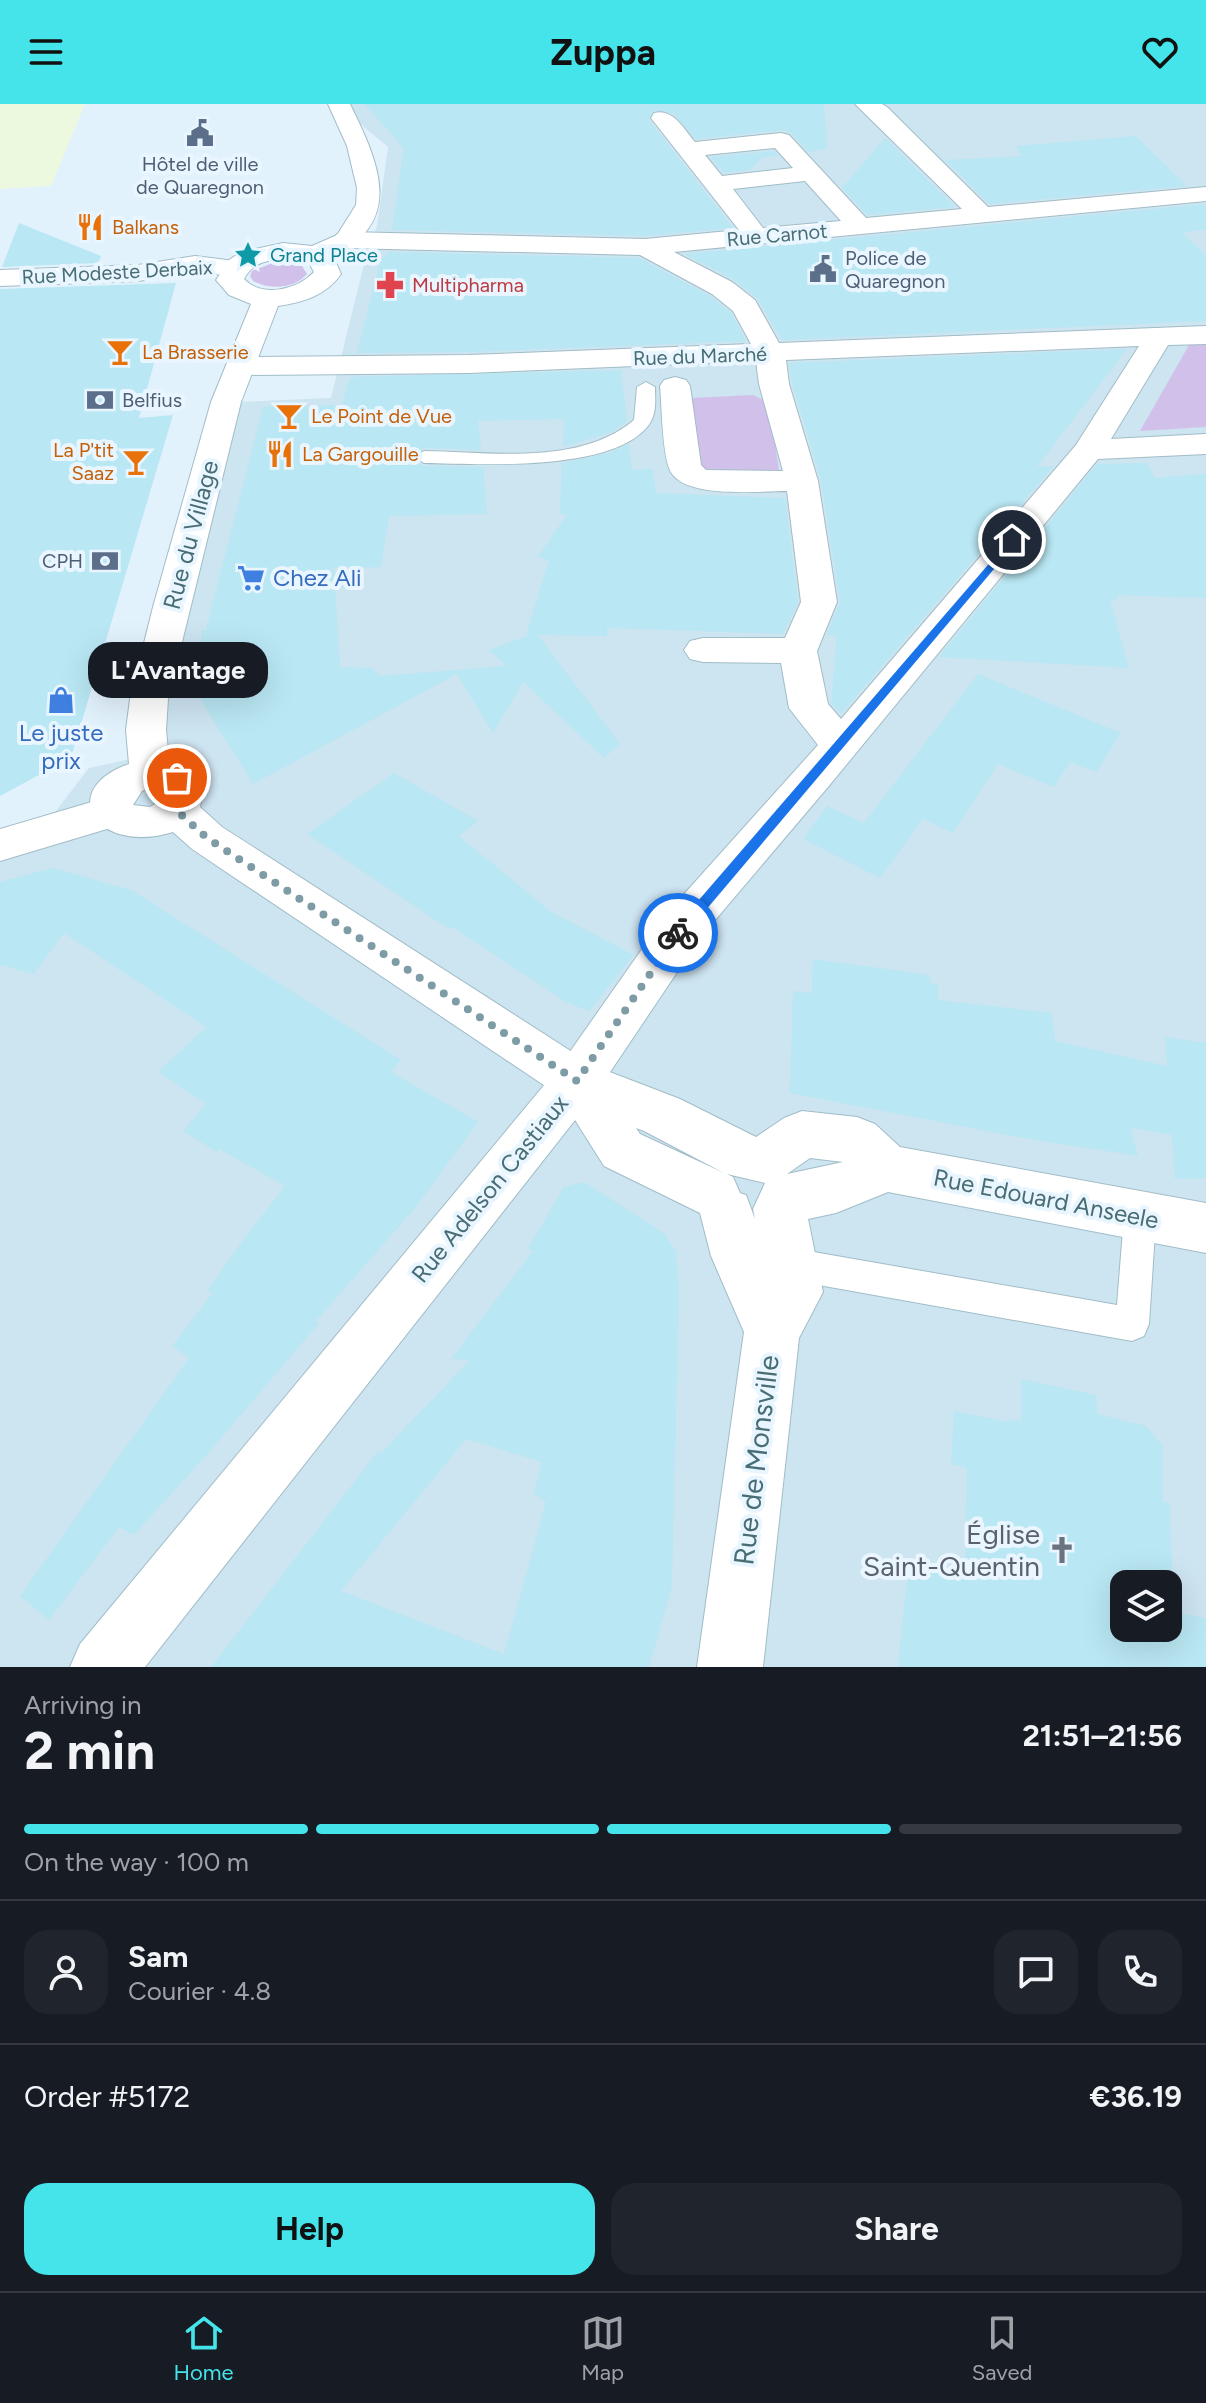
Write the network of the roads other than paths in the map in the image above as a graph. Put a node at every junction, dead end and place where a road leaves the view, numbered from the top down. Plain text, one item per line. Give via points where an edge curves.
1 (339, 104) edge
2 (866, 104) edge
3 (662, 118) dead end
4 (689, 150) junction
5 (811, 173) junction
6 (716, 184) junction
7 (1206, 194) edge
8 (982, 215) junction
9 (860, 227) junction
10 (757, 237) junction
11 (346, 240) junction
12 (645, 247) junction
13 (315, 255) junction
14 (234, 268) junction
15 (0, 278) edge
16 (268, 297) junction
17 (1206, 335) edge
18 (1159, 337) junction
19 (763, 374) junction
20 (236, 380) junction
21 (675, 386) junction
22 (616, 387) dead end
23 (586, 388) dead end
24 (1206, 444) edge
25 (1089, 450) junction
26 (424, 457) dead end
27 (802, 481) junction
28 (703, 650) dead end
29 (798, 651) junction
30 (840, 744) junction
31 (150, 772) junction
32 (176, 810) junction
33 (112, 812) junction
34 (0, 845) edge
35 (577, 1081) junction
36 (750, 1198) junction
37 (1140, 1217) junction
38 (1206, 1228) edge
39 (790, 1264) junction
40 (772, 1331) junction
41 (103, 1667) edge
42 (730, 1667) edge

1 - 11 street via 359,146 369,188 369,205
2 - 8 street
3 - 4 street
4 - 5 street via 781,140
4 - 6 street
5 - 6 street
5 - 9 street
6 - 10 street
7 - 8 street, Rue Carnot
8 - 9 street, Rue Carnot
9 - 10 street, Rue Carnot
10 - 12 street, Rue Carnot
11 - 12 street, Rue Carnot
11 - 13 street
12 - 19 street via 745,306
13 - 14 street via 271,252
13 - 16 street via 328,267 323,282 300,293
14 - 15 street, Rue Modeste Derbaix via 195,264 138,273
14 - 16 street via 233,286
16 - 20 street, Rue du Village
17 - 18 street, Rue du Marché
18 - 19 street, Rue du Marché
18 - 25 street, Rue Adelson Castiaux
19 - 20 street, Rue du Marché via 469,364
19 - 27 street
20 - 23 street
20 - 31 street, Rue du Village via 149,699
21 - 22 street, Rue du Marché
21 - 26 lane via 615,443 542,456
21 - 27 street via 685,468 694,477
24 - 25 street
25 - 30 street, Rue Adelson Castiaux
27 - 29 street via 819,602
28 - 29 street
29 - 30 street via 809,708
30 - 35 street, Rue Adelson Castiaux via 684,925
31 - 32 street via 177,778 184,788
31 - 33 street via 118,788
32 - 33 street via 137,825
32 - 35 street via 218,845
33 - 34 street
35 - 36 street via 622,1150
35 - 41 street, Rue Adelson Castiaux
36 - 37 street, Rue Edouard Anseele via 836,1189 887,1168
36 - 39 street
36 - 40 street, Rue de Monsville
37 - 38 street, Rue Edouard Anseele
37 - 39 lane via 1132,1324
39 - 40 street via 795,1292
40 - 42 street, Rue de Monsville

